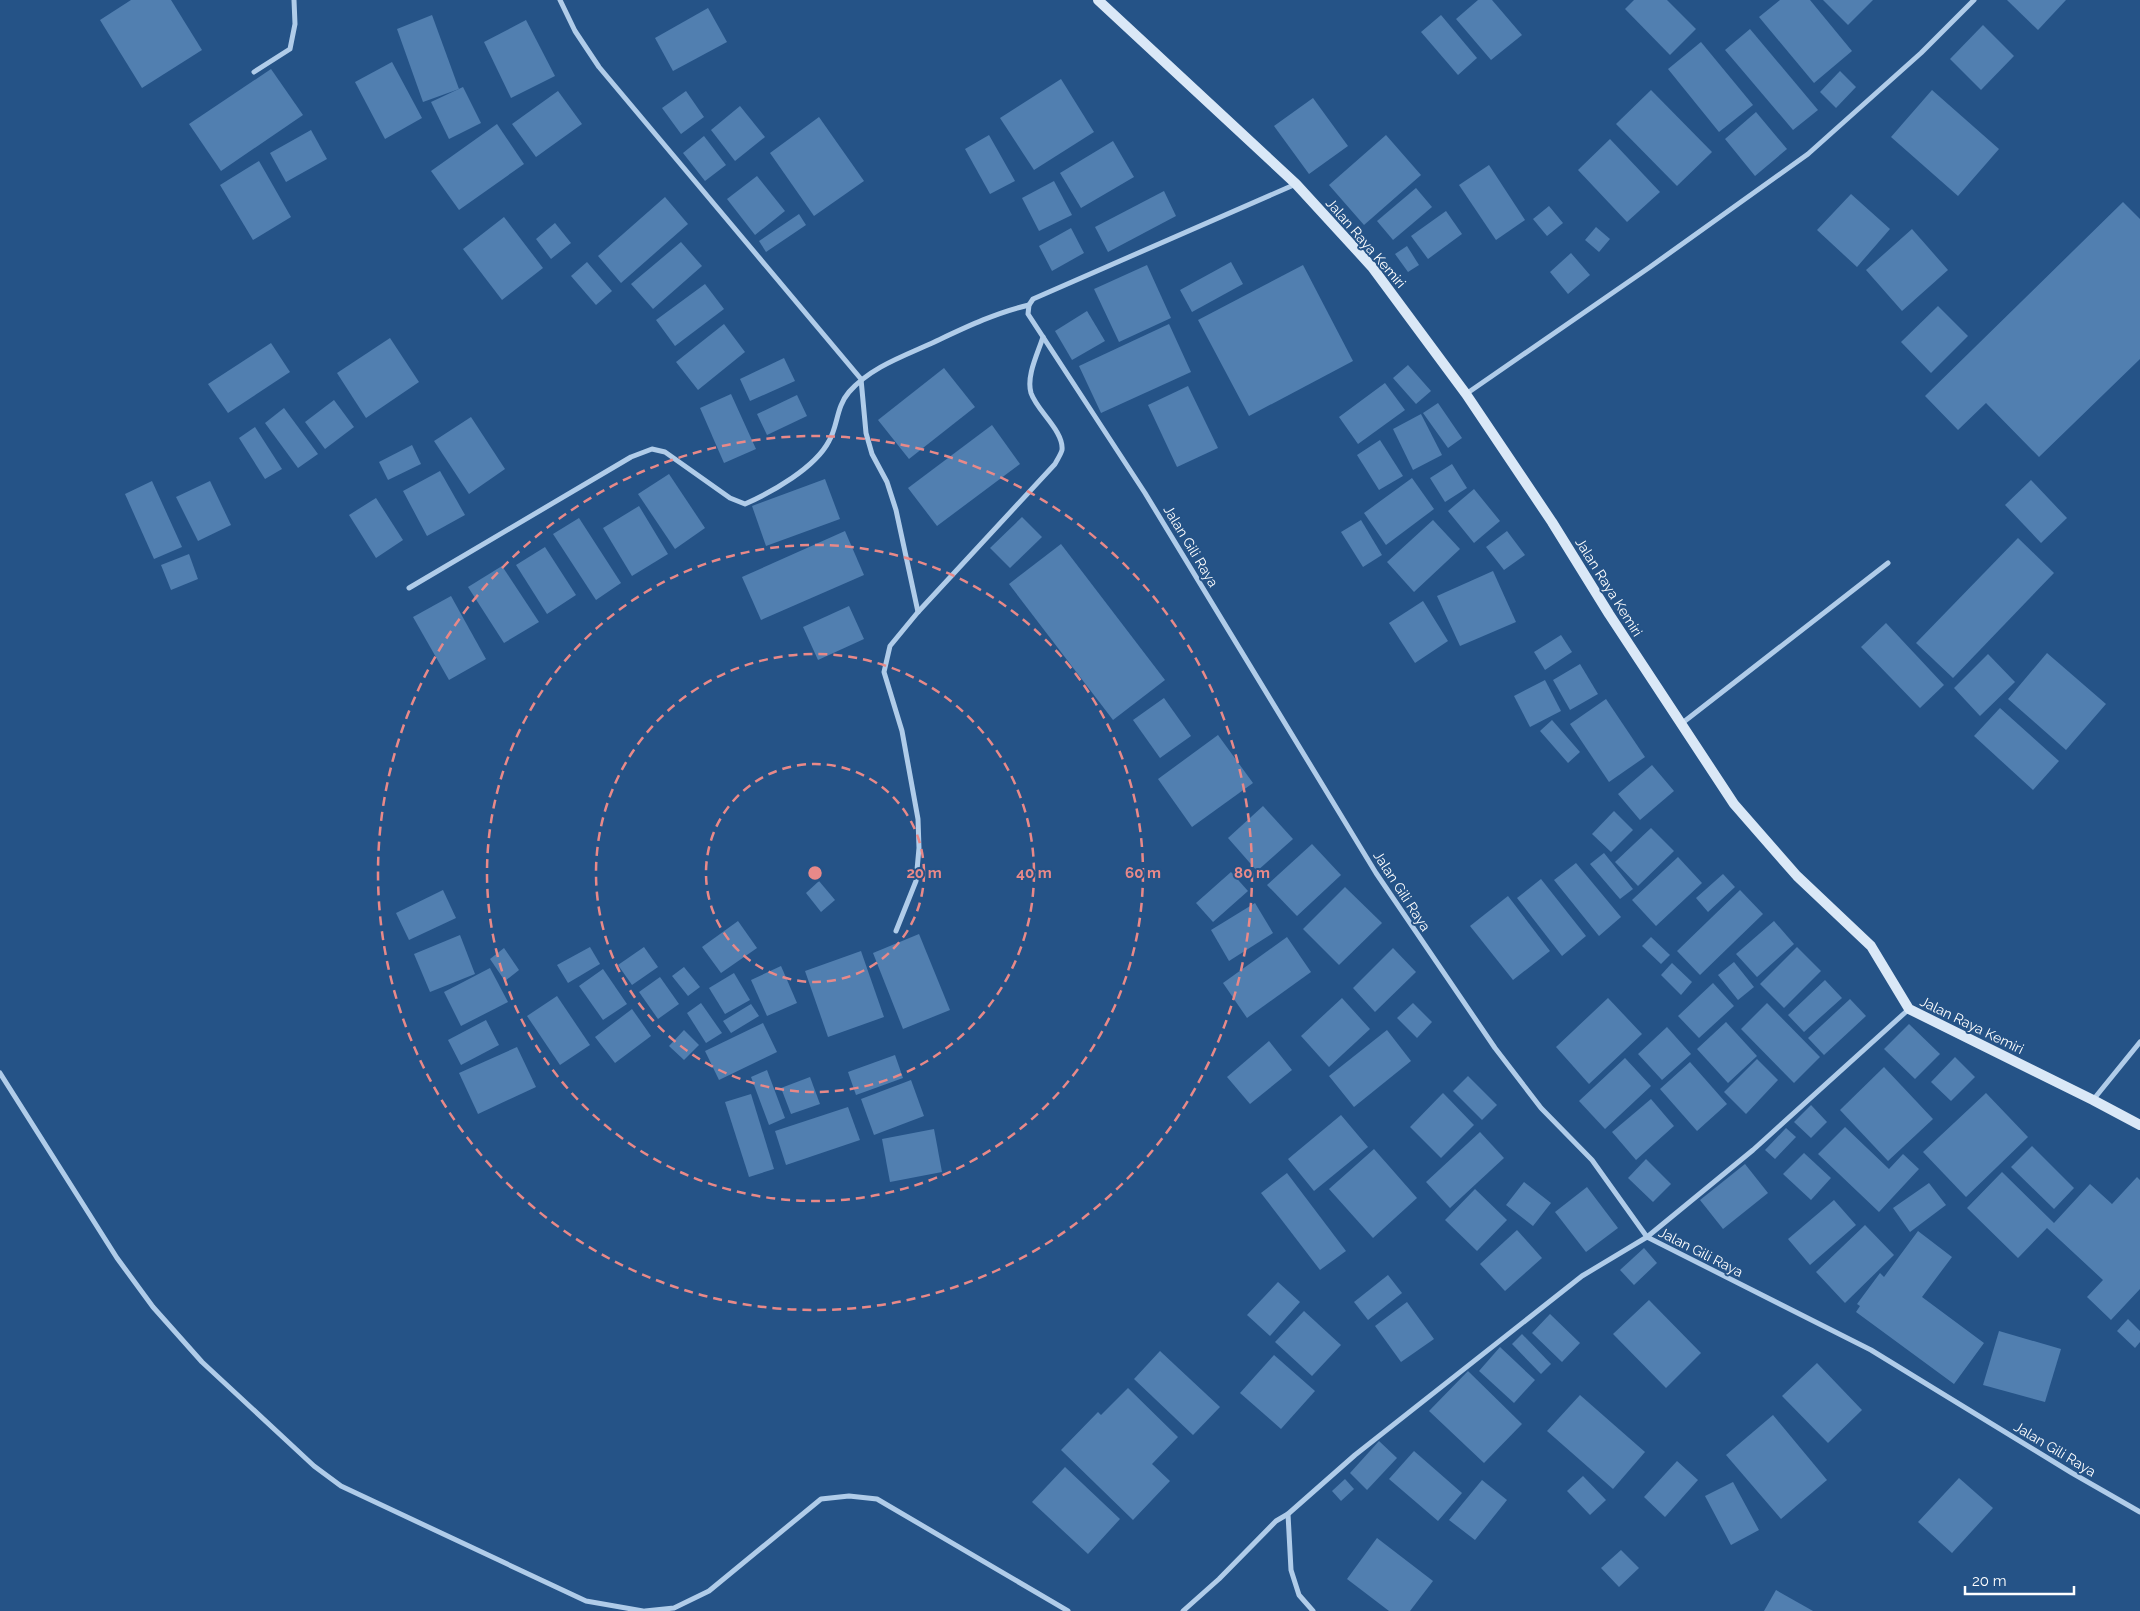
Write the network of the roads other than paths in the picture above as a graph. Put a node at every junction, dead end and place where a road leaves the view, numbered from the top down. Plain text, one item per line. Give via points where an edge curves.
1 (294, 0) edge
2 (560, 0) edge
3 (1098, 0) edge
4 (1974, 0) edge
5 (254, 72) dead end
6 (1296, 184) junction
7 (1029, 305) junction
8 (1043, 336) junction
9 (861, 379) junction
10 (1466, 394) junction
11 (1888, 563) dead end
12 (409, 588) dead end
13 (918, 612) junction
14 (1680, 724) junction
15 (896, 931) dead end
16 (1908, 1009) junction
17 (2140, 1042) edge
18 (0, 1074) edge
19 (2093, 1100) junction
20 (2140, 1125) edge
21 (1647, 1237) junction
22 (2140, 1512) edge
23 (1288, 1514) junction
24 (644, 1611) edge
25 (1068, 1611) edge
26 (1183, 1611) edge
27 (1313, 1611) edge

1 - 5 street via 296,24 290,49
2 - 9 street via 575,31 599,67
3 - 6 street, Jalan Raya Kemiri
4 - 10 street via 1920,54 1808,154 1650,268
6 - 7 street via 1033,299
6 - 10 street, Jalan Raya Kemiri via 1372,267
7 - 8 street, Jalan Gili Raya via 1028,314
7 - 9 street via 1004,311 957,331
8 - 13 street via 1032,370 1031,391 1037,406 1058,432 1062,449 1055,464
8 - 21 street, Jalan Gili Raya via 1145,492 1376,873 1495,1048 1541,1108 1592,1160
9 - 12 street via 847,394 836,415 830,440 820,454 809,466 761,497 745,504 730,498 665,452 652,449 631,457
9 - 13 street via 866,432 896,510
10 - 14 street, Jalan Raya Kemiri via 1552,522
11 - 14 street
13 - 15 street via 890,646 884,672 902,731 918,819 916,881
14 - 16 street, Jalan Raya Kemiri via 1734,804 1797,876 1871,946
16 - 19 street, Jalan Raya Kemiri
16 - 21 street via 1753,1150
17 - 19 street
18 - 24 street via 117,1258 153,1307 202,1362 314,1466 341,1486 586,1602
19 - 20 street, Jalan Raya Kemiri
21 - 22 street, Jalan Gili Raya via 1871,1350
21 - 23 street via 1582,1276 1355,1456
23 - 26 street via 1276,1521
23 - 27 street via 1291,1570 1299,1595
24 - 25 street via 674,1608 709,1591 821,1499 849,1496 877,1499

